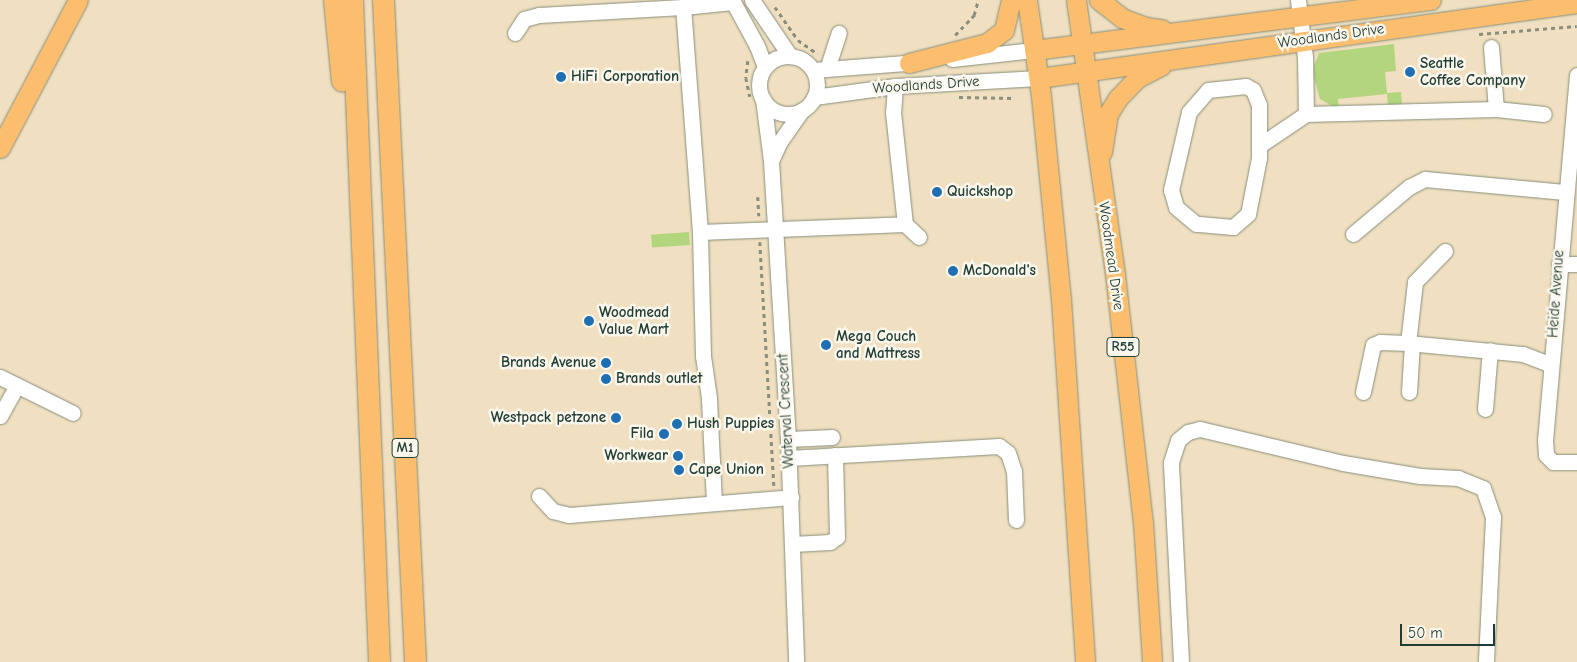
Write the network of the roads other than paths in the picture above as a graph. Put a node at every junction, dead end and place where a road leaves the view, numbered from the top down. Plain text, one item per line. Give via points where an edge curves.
1 (78, 0) edge
2 (334, 0) edge
3 (352, 0) edge
4 (383, 0) edge
5 (752, 0) edge
6 (1011, 0) edge
7 (1027, 0) edge
8 (1076, 0) edge
9 (1099, 0) edge
10 (1425, 0) edge
11 (732, 1) edge
12 (1568, 2) edge
13 (683, 7) junction
14 (1299, 8) edge
15 (1425, 24) junction
16 (1186, 31) junction
17 (515, 33) dead end
18 (839, 33) dead end
19 (1303, 39) junction
20 (1080, 44) junction
21 (1491, 47) dead end
22 (1034, 50) junction
23 (790, 56) junction
24 (1181, 58) junction
25 (909, 63) junction
26 (824, 65) junction
27 (765, 67) junction
28 (1085, 72) junction
29 (1577, 75) edge
30 (1039, 78) junction
31 (895, 86) junction
32 (814, 97) junction
33 (757, 101) junction
34 (1496, 109) junction
35 (802, 110) junction
36 (1306, 114) junction
37 (1544, 114) dead end
38 (1260, 145) junction
39 (0, 148) edge
40 (771, 161) junction
41 (1098, 174) junction
42 (1564, 192) junction
43 (905, 224) junction
44 (767, 228) junction
45 (700, 232) junction
46 (1353, 234) dead end
47 (362, 235) junction
48 (919, 237) dead end
49 (1445, 251) dead end
50 (1559, 264) junction
51 (1577, 264) edge
52 (1410, 343) junction
53 (1490, 350) junction
54 (1551, 365) junction
55 (0, 377) edge
56 (17, 385) junction
57 (1363, 392) dead end
58 (1408, 392) dead end
59 (1485, 409) dead end
60 (73, 413) dead end
61 (0, 416) edge
62 (832, 437) dead end
63 (788, 439) junction
64 (835, 455) junction
65 (789, 458) junction
66 (1577, 462) edge
67 (539, 496) dead end
68 (791, 497) junction
69 (714, 502) junction
70 (1016, 520) dead end
71 (792, 544) junction
72 (379, 662) edge
73 (415, 662) edge
74 (796, 662) edge
75 (1085, 662) edge
76 (1152, 662) edge
77 (1181, 662) edge
78 (1486, 662) edge

1 - 39 main road
2 - 47 highway
3 - 47 highway, M1
4 - 73 highway, M1
5 - 23 street
6 - 25 main road via 1004,30 994,39 956,53
7 - 22 main road
8 - 20 main road, Woodmead Drive / R55
9 - 16 main road via 1109,11 1145,27
10 - 14 main road, Woodlands Drive
10 - 15 street
11 - 13 street
11 - 27 street
12 - 15 main road, Woodlands Drive
13 - 17 street via 538,14 524,19
13 - 45 street
14 - 16 main road, Woodlands Drive
14 - 19 street
15 - 19 main road, Woodlands Drive
16 - 20 main road, Woodlands Drive
18 - 26 street
19 - 24 main road, Woodlands Drive
19 - 36 street
20 - 22 main road, Woodlands Drive
20 - 28 main road, Woodmead Drive / R55
21 - 34 street
22 - 25 street, Woodlands Drive
22 - 30 main road
23 - 26 street
23 - 27 street via 781,56
24 - 28 main road, Woodlands Drive
24 - 41 main road via 1137,78 1123,90 1108,114
25 - 26 street, Woodlands Drive
26 - 32 street via 816,79
27 - 33 street, Waterval Crescent
28 - 30 main road, Woodlands Drive
28 - 41 main road, Woodmead Drive / R55
29 - 42 street, Heide Avenue
30 - 31 street, Woodlands Drive
30 - 75 main road via 1061,299
31 - 32 street, Woodlands Drive
31 - 43 street via 893,112
32 - 35 street, Waterval Crescent
33 - 35 street via 783,113
33 - 40 street, Waterval Crescent
34 - 36 street
34 - 37 street
35 - 40 street, Waterval Crescent via 779,143
36 - 38 street
38 - 38 street via 1257,177 1248,214 1239,224 1233,227 1196,224 1181,214 1171,190 1189,112 1203,94 1214,88 1251,88 1259,105
40 - 44 street, Waterval Crescent
41 - 76 main road, Woodmead Drive / R55 via 1115,274 1143,522
42 - 46 street via 1425,179 1409,187
42 - 50 street, Heide Avenue
43 - 44 street
43 - 48 street
44 - 45 street
44 - 63 street, Waterval Crescent
45 - 69 street via 703,356 709,398
47 - 72 highway, M1
49 - 52 street via 1415,282
50 - 51 street
50 - 54 street, Heide Avenue
52 - 53 street
52 - 57 street via 1380,342 1371,347
52 - 58 street
53 - 54 street via 1523,354
53 - 59 street
54 - 66 street, Heide Avenue via 1546,454 1553,462
55 - 56 street
56 - 60 street
56 - 61 street
62 - 63 street
63 - 65 street, Waterval Crescent
64 - 65 street
64 - 70 street via 999,446 1008,454 1014,471
64 - 71 street via 837,536 830,542
65 - 68 street, Waterval Crescent
67 - 69 street via 553,511 569,515
68 - 69 street
68 - 71 street, Waterval Crescent
71 - 74 street, Waterval Crescent
77 - 78 street via 1171,462 1178,440 1188,432 1200,429 1343,463 1420,476 1458,478 1483,488 1494,517

